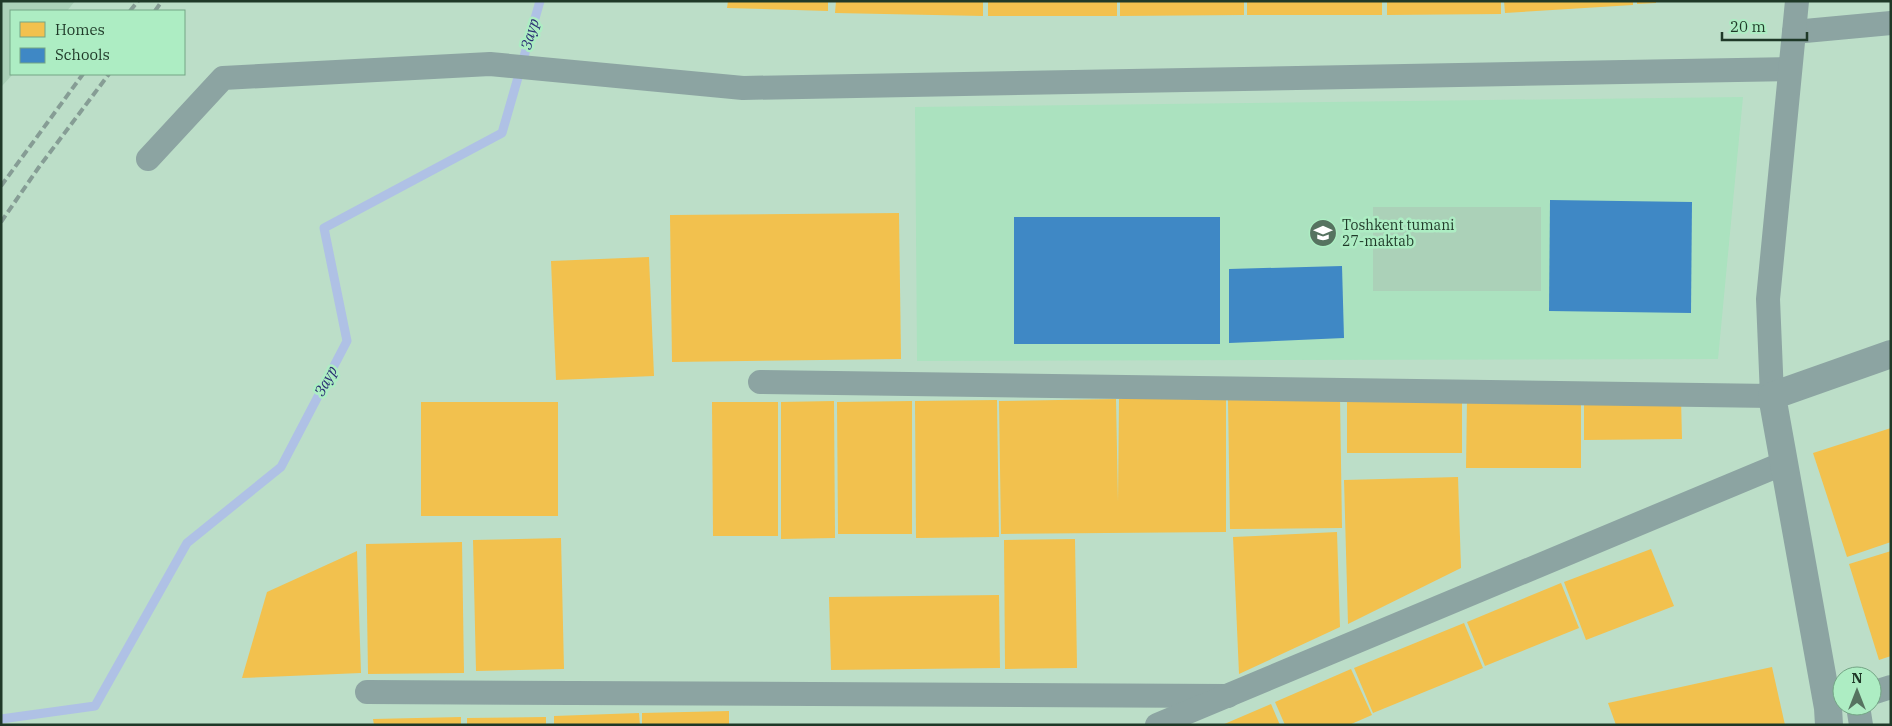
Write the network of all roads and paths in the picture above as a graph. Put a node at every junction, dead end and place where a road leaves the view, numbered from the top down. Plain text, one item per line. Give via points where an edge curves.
1 (1797, 1) edge
2 (1891, 23) edge
3 (1794, 32) junction
4 (1790, 69) junction
5 (148, 159) dead end
6 (1891, 354) edge
7 (760, 382) dead end
8 (1772, 396) junction
9 (1784, 463) junction
10 (367, 692) dead end
11 (1228, 696) junction
12 (1832, 707) edge
13 (1157, 725) edge

1 - 3 street
2 - 3 street
3 - 4 street
4 - 5 street via 743,88 490,64 223,78
4 - 8 street via 1768,299
6 - 8 street
7 - 8 street
8 - 9 street
9 - 11 street
9 - 12 street
10 - 11 street
11 - 13 street

